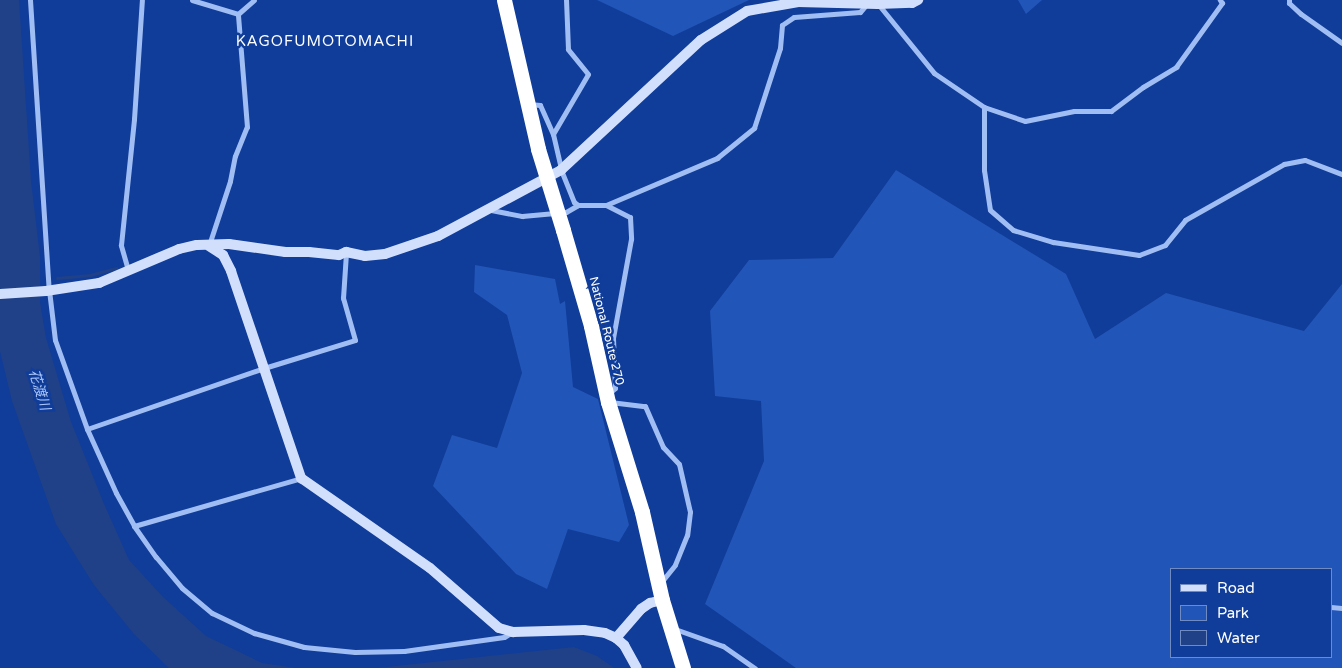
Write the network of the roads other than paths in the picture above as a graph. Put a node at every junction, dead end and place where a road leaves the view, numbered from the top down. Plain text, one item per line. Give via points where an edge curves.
1 (30, 0) edge
2 (142, 0) edge
3 (192, 0) edge
4 (254, 0) edge
5 (504, 0) edge
6 (566, 0) edge
7 (918, 0) edge
8 (1220, 0) edge
9 (1289, 0) edge
10 (873, 4) junction
11 (238, 14) junction
12 (1342, 43) edge
13 (526, 103) junction
14 (984, 107) junction
15 (553, 134) junction
16 (561, 170) junction
17 (1342, 174) edge
18 (606, 205) junction
19 (578, 206) junction
20 (488, 209) junction
21 (209, 246) junction
22 (346, 252) junction
23 (128, 271) junction
24 (48, 290) junction
25 (0, 294) edge
26 (264, 368) junction
27 (608, 398) junction
28 (87, 429) junction
29 (301, 478) junction
30 (134, 526) junction
31 (659, 585) junction
32 (662, 600) junction
33 (671, 628) junction
34 (513, 632) junction
35 (616, 638) junction
36 (637, 668) edge
37 (682, 668) edge
38 (755, 668) edge

1 - 24 street
2 - 23 street via 121,245
3 - 11 street
4 - 11 street
5 - 13 highway, National Route 270
6 - 15 street via 568,49 588,74
7 - 10 street
8 - 14 street via 1222,3 1176,67 1111,111 1074,111 1024,121
9 - 12 street via 1301,14
10 - 14 street via 934,72
10 - 16 street via 798,2 747,11 701,40
10 - 18 street via 860,12 794,17 782,25 780,48 754,128 717,158
11 - 21 street via 247,127 235,156
13 - 15 street via 540,105
13 - 27 highway, National Route 270, bridge via 591,326
14 - 17 street via 984,170 990,210 1013,230 1053,242 1139,255 1165,245 1185,220 1284,164 1305,160
15 - 16 street
16 - 19 street
16 - 20 street
18 - 19 street
18 - 27 street via 630,217 631,239 613,338 614,388
19 - 20 street via 566,212 522,216
20 - 22 street via 438,236 386,254 365,256
21 - 22 street via 229,244 340,255
21 - 23 street via 189,246
21 - 26 street via 223,255 231,271
22 - 26 street via 343,298 355,340
23 - 24 street via 91,284
24 - 25 street
24 - 28 street via 52,327 60,357
26 - 28 street
26 - 29 street
27 - 31 highway, National Route 270 via 642,512
27 - 31 street via 645,406 663,447 679,464 690,512 687,535 675,565
28 - 30 street
29 - 30 street
29 - 34 street via 430,568 499,628
30 - 34 street via 168,573 196,600 230,623 278,641 331,651 404,651 504,637
31 - 32 highway, National Route 270
32 - 33 highway, National Route 270
32 - 35 street via 641,609
33 - 37 highway, National Route 270
33 - 38 street via 723,646
34 - 35 street via 584,630
35 - 36 street via 624,645

